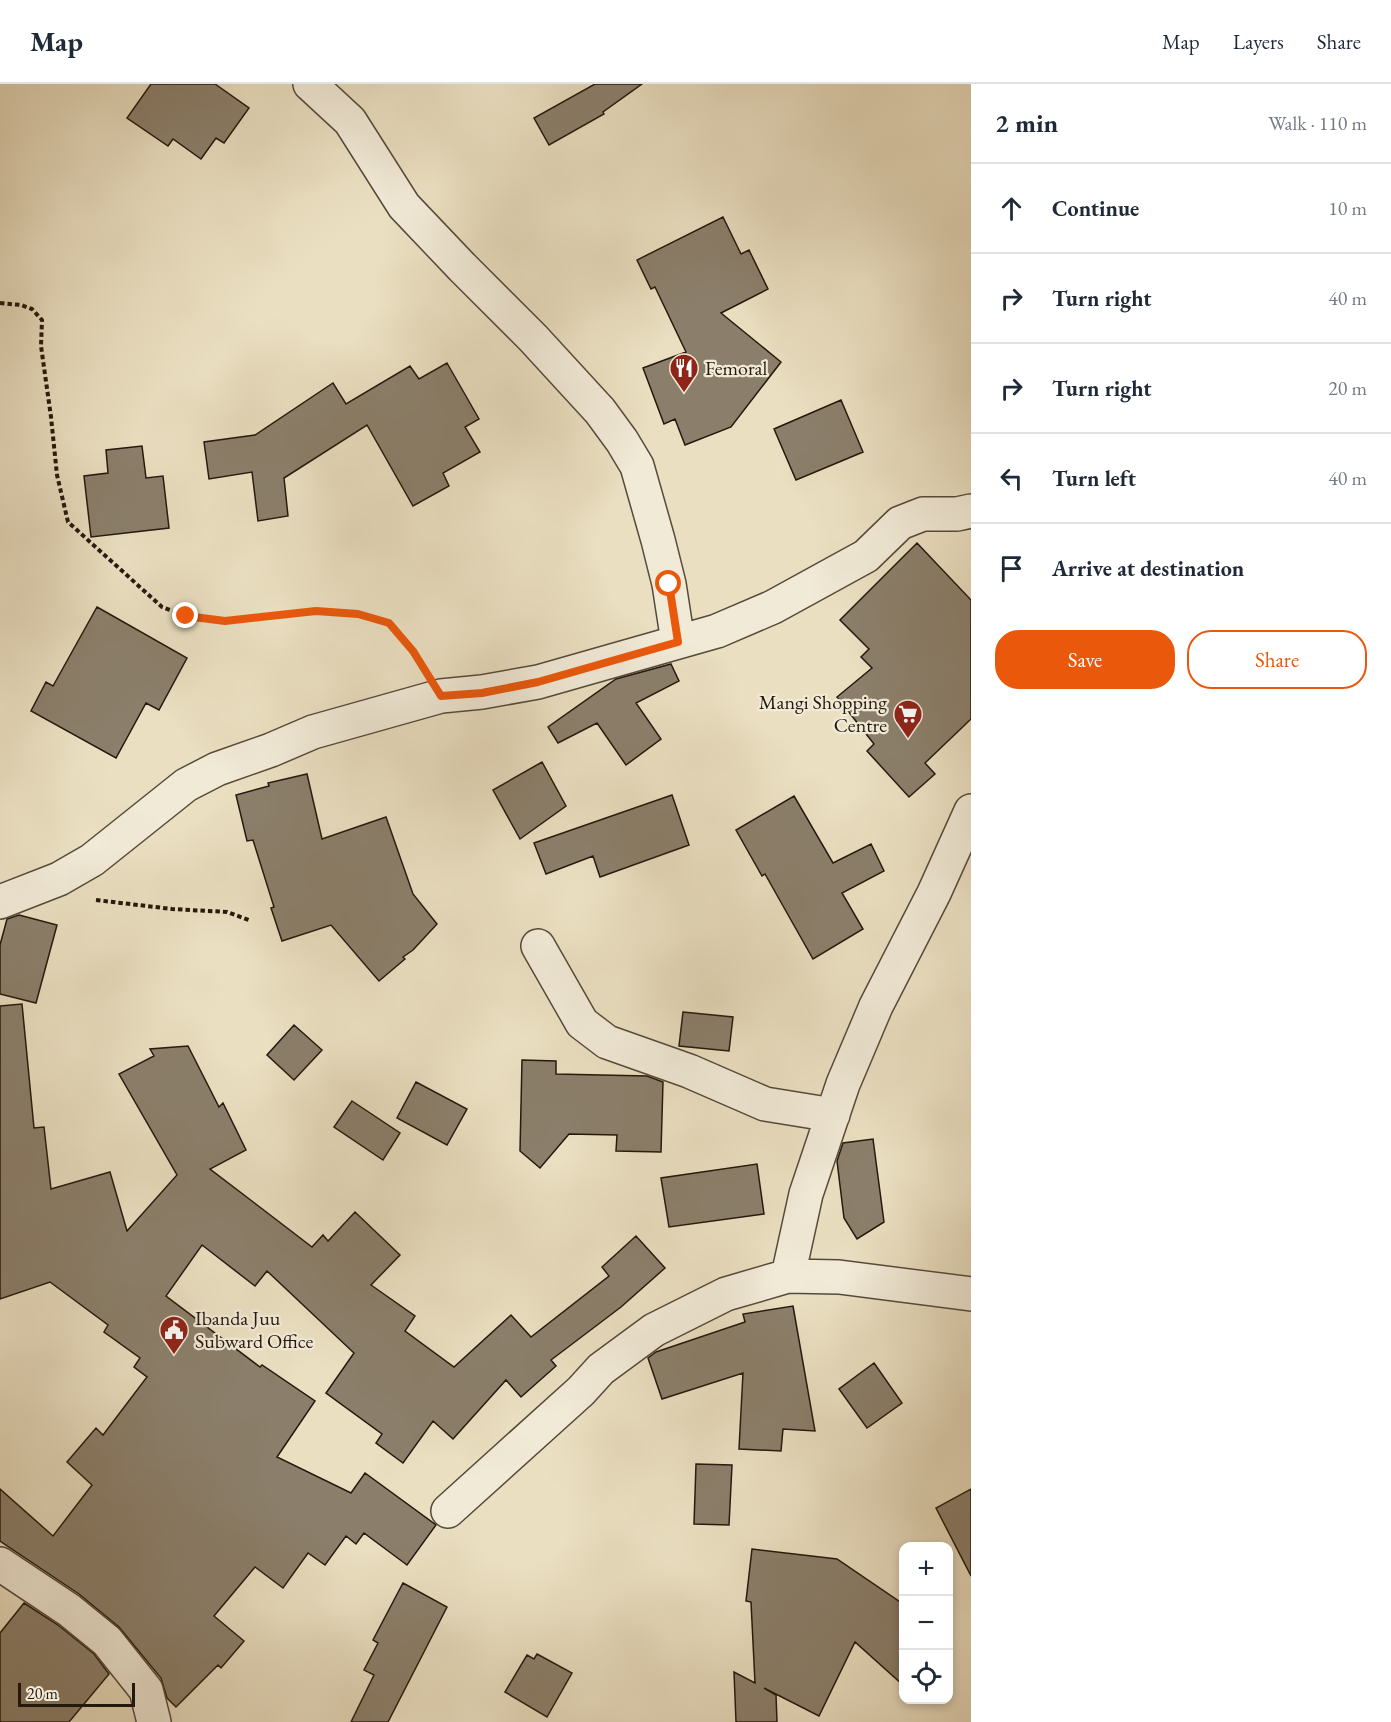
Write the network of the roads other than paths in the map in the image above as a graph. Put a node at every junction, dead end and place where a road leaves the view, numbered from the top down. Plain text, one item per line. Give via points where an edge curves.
1 (310, 84) edge
2 (971, 511) edge
3 (678, 642) junction
4 (971, 811) edge
5 (0, 902) edge
6 (538, 946) dead end
7 (833, 1115) junction
8 (788, 1276) junction
9 (971, 1294) edge
10 (448, 1511) dead end
11 (0, 1564) edge
12 (154, 1722) edge

1 - 3 street via 351,121 404,206 533,338 622,441 637,466 658,540
2 - 3 street via 923,514 900,523 866,556 813,586 726,627
3 - 5 street via 538,682 441,696 314,732 217,769 186,784 92,860 59,879
4 - 7 street via 876,1006
6 - 7 street via 582,1023 607,1042 765,1104
7 - 8 street via 807,1194
8 - 9 street via 840,1277
8 - 10 street via 726,1294 654,1330 602,1370
11 - 12 street via 107,1641 146,1690

